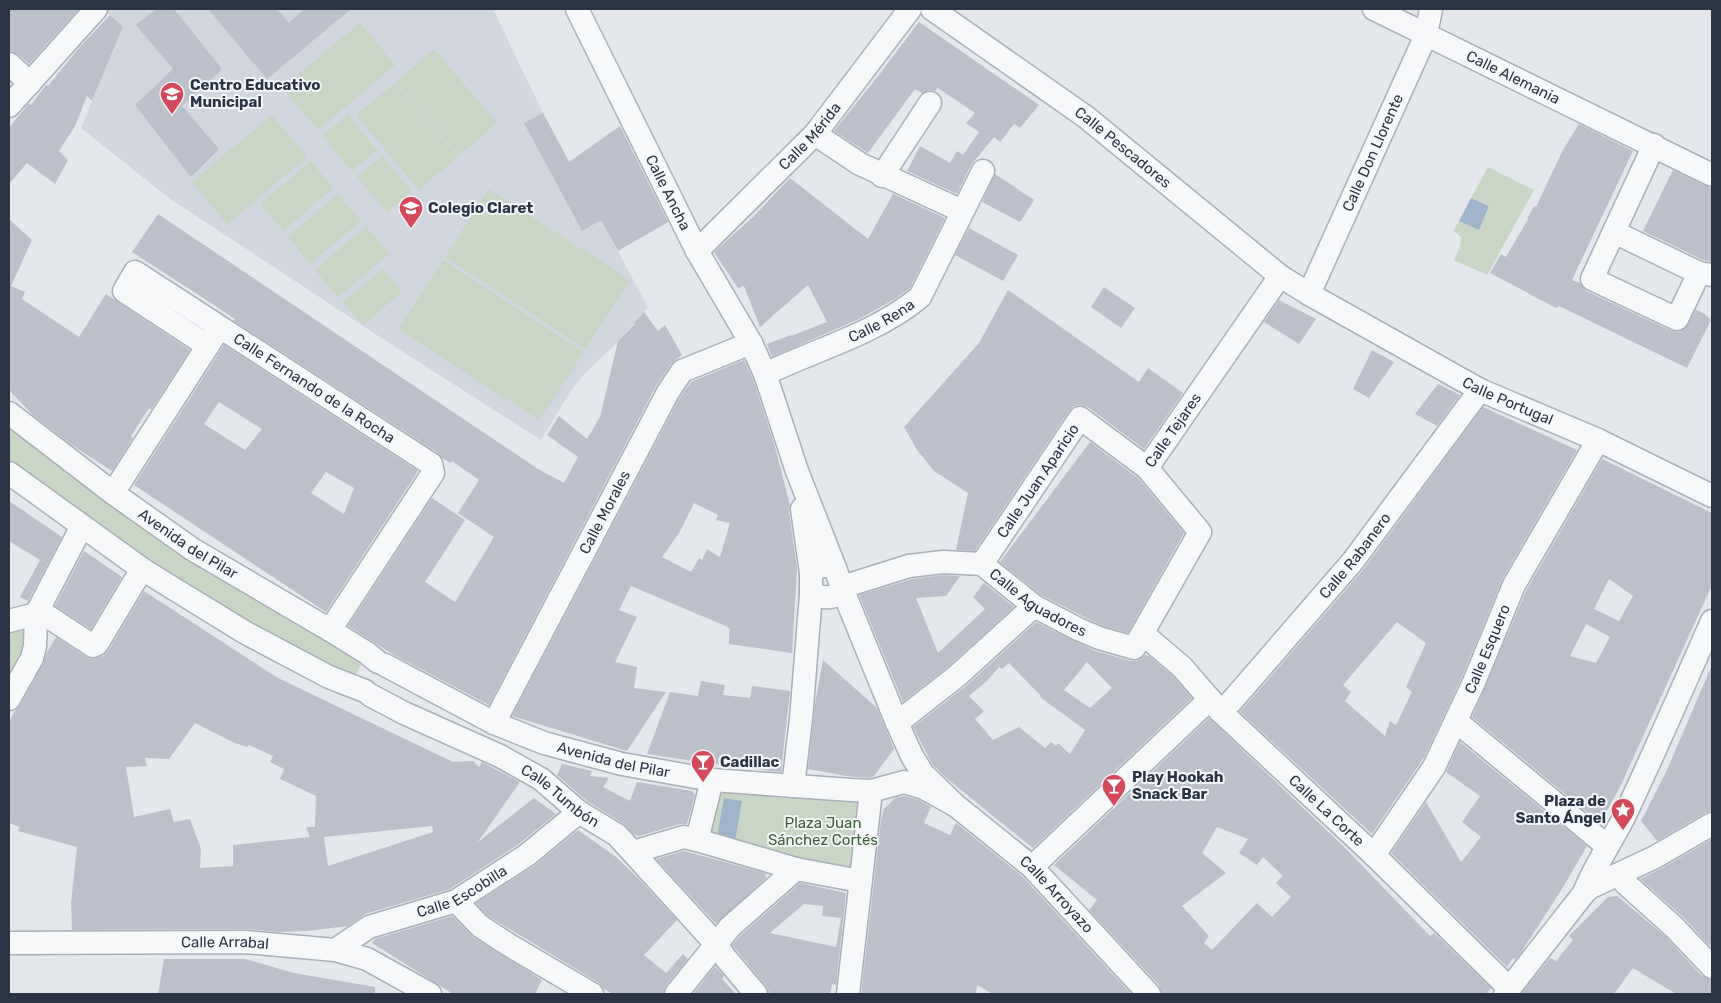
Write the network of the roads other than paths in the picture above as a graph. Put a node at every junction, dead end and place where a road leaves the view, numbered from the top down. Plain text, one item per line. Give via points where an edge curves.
1 (96, 9) edge
2 (577, 9) edge
3 (910, 9) edge
4 (932, 9) edge
5 (1374, 9) edge
6 (1431, 9) edge
7 (1426, 35) junction
8 (9, 64) edge
9 (30, 83) junction
10 (930, 103) dead end
11 (9, 106) edge
12 (814, 134) junction
13 (1654, 145) junction
14 (983, 171) dead end
15 (1712, 174) edge
16 (882, 176) junction
17 (962, 211) junction
18 (1614, 232) junction
19 (697, 252) junction
20 (1706, 274) edge
21 (1280, 276) junction
22 (1309, 294) junction
23 (220, 326) junction
24 (751, 343) junction
25 (208, 346) junction
26 (765, 374) junction
27 (1480, 390) junction
28 (9, 413) edge
29 (1598, 440) junction
30 (1147, 468) junction
31 (797, 471) junction
32 (9, 473) edge
33 (113, 493) junction
34 (1712, 496) edge
35 (82, 526) junction
36 (982, 564) junction
37 (142, 570) junction
38 (840, 583) junction
39 (811, 584) junction
40 (1034, 606) junction
41 (37, 612) junction
42 (9, 622) edge
43 (1712, 622) edge
44 (330, 630) junction
45 (1143, 634) junction
46 (382, 663) junction
47 (372, 694) junction
48 (9, 699) edge
49 (450, 700) junction
50 (1215, 705) junction
51 (1456, 721) junction
52 (494, 723) junction
53 (897, 723) junction
54 (912, 756) junction
55 (712, 780) junction
56 (904, 782) junction
57 (793, 786) junction
58 (870, 791) junction
59 (955, 805) junction
60 (579, 812) junction
61 (1712, 824) edge
62 (697, 840) junction
63 (1607, 846) junction
64 (633, 852) junction
65 (1374, 855) junction
66 (1032, 867) junction
67 (796, 869) junction
68 (1622, 874) junction
69 (860, 881) junction
70 (1584, 893) junction
71 (456, 901) junction
72 (9, 942) edge
73 (716, 944) junction
74 (335, 950) junction
75 (1712, 967) edge
76 (1507, 991) edge
77 (584, 992) edge
78 (430, 994) edge
79 (676, 994) edge
80 (756, 994) edge
81 (848, 994) edge
82 (1149, 994) edge

1 - 9 street
2 - 19 street, Calle Ancha
3 - 12 street, Calle Mérida
4 - 21 street, Calle Pescadores via 1086,117
5 - 7 street, Calle Alemania
6 - 7 street, Calle Don Llorente
7 - 13 street, Calle Alemania
7 - 22 street, Calle Don Llorente
8 - 9 street
9 - 11 street
10 - 16 street
12 - 16 street
12 - 19 street, Calle Mérida
13 - 15 street, Calle Alemania
13 - 18 street
14 - 17 street, Calle Rena
16 - 17 street
17 - 26 street, Calle Rena via 920,297 874,327
18 - 20 street
18 - 20 street via 1592,279 1677,319
19 - 24 street, Calle Ancha
21 - 22 street, Calle Pescadores
21 - 30 street, Calle Tejares
22 - 27 street, Calle Portugal
23 - 25 street
23 - 25 street, Calle Fernando de la Rocha via 136,272 124,291
23 - 44 street, Calle Fernando de la Rocha via 431,464 433,473
24 - 26 street, Calle Ancha
24 - 52 street, Calle Morales via 682,371
25 - 33 street
26 - 31 street, Calle Ancha
27 - 29 street, Calle Portugal
27 - 50 street, Calle Rabanero via 1353,561 1231,702
28 - 33 street, Avenida del Pilar
29 - 34 street, Calle Portugal
29 - 51 street, Calle Esquero via 1514,585
30 - 36 street, Calle Juan Aparicio via 1080,418
30 - 45 street, Calle Tejares via 1200,532
31 - 38 street, Calle Arroyazo
31 - 39 street
32 - 35 street, Avenida del Pilar
33 - 44 street, Avenida del Pilar via 192,549
35 - 37 street, Avenida del Pilar
35 - 41 street
36 - 38 street, Calle Aguadores via 943,562 909,566
36 - 40 street, Calle Aguadores
37 - 41 street via 93,646
37 - 47 street, Avenida del Pilar via 246,633 329,677
38 - 39 street via 836,596 827,598 820,598
38 - 39 street via 827,566 818,567
38 - 53 street, Calle Arroyazo
39 - 57 street
40 - 45 street, Calle Aguadores via 1078,630 1134,648
40 - 53 street via 957,676
41 - 42 street
41 - 48 street via 32,658
43 - 63 street via 1622,821
44 - 46 street, Avenida del Pilar
45 - 50 street, Calle La Corte via 1182,667
46 - 47 street via 367,664 361,672 360,682
46 - 49 street, Avenida del Pilar
47 - 49 street, Avenida del Pilar
47 - 60 street, Calle Tumbón via 404,713 500,756 541,779
49 - 52 street, Avenida del Pilar
50 - 65 street, Calle La Corte
50 - 66 street, Calle Rabanero
51 - 63 street
51 - 65 street, Calle Esquero via 1434,767
52 - 55 street, Avenida del Pilar via 544,743 622,764
53 - 54 street, Calle Arroyazo
54 - 56 street
54 - 59 street, Calle Arroyazo via 923,774
55 - 57 street, Avenida del Pilar
55 - 62 street
56 - 58 street, Avenida del Pilar
56 - 59 street, Calle Arroyazo via 924,788
57 - 58 street, Avenida del Pilar
58 - 69 street
59 - 66 street, Calle Arroyazo
60 - 64 street, Calle Tumbón via 617,835
60 - 71 street, Calle Escobilla via 527,855
61 - 68 street
62 - 64 street via 684,837
62 - 67 street
63 - 70 street
64 - 73 street, Calle Tumbón
65 - 76 street, Calle La Corte
66 - 82 street, Calle Arroyazo
67 - 69 street
67 - 73 street via 730,927
68 - 70 street
68 - 75 street via 1625,883
69 - 81 street
70 - 76 street
71 - 74 street, Calle Escobilla via 369,928
71 - 77 street via 480,926
72 - 74 street, Calle Arrabal via 244,942
73 - 79 street
73 - 80 street, Calle Tumbón
74 - 78 street, Calle Arrabal via 367,959

